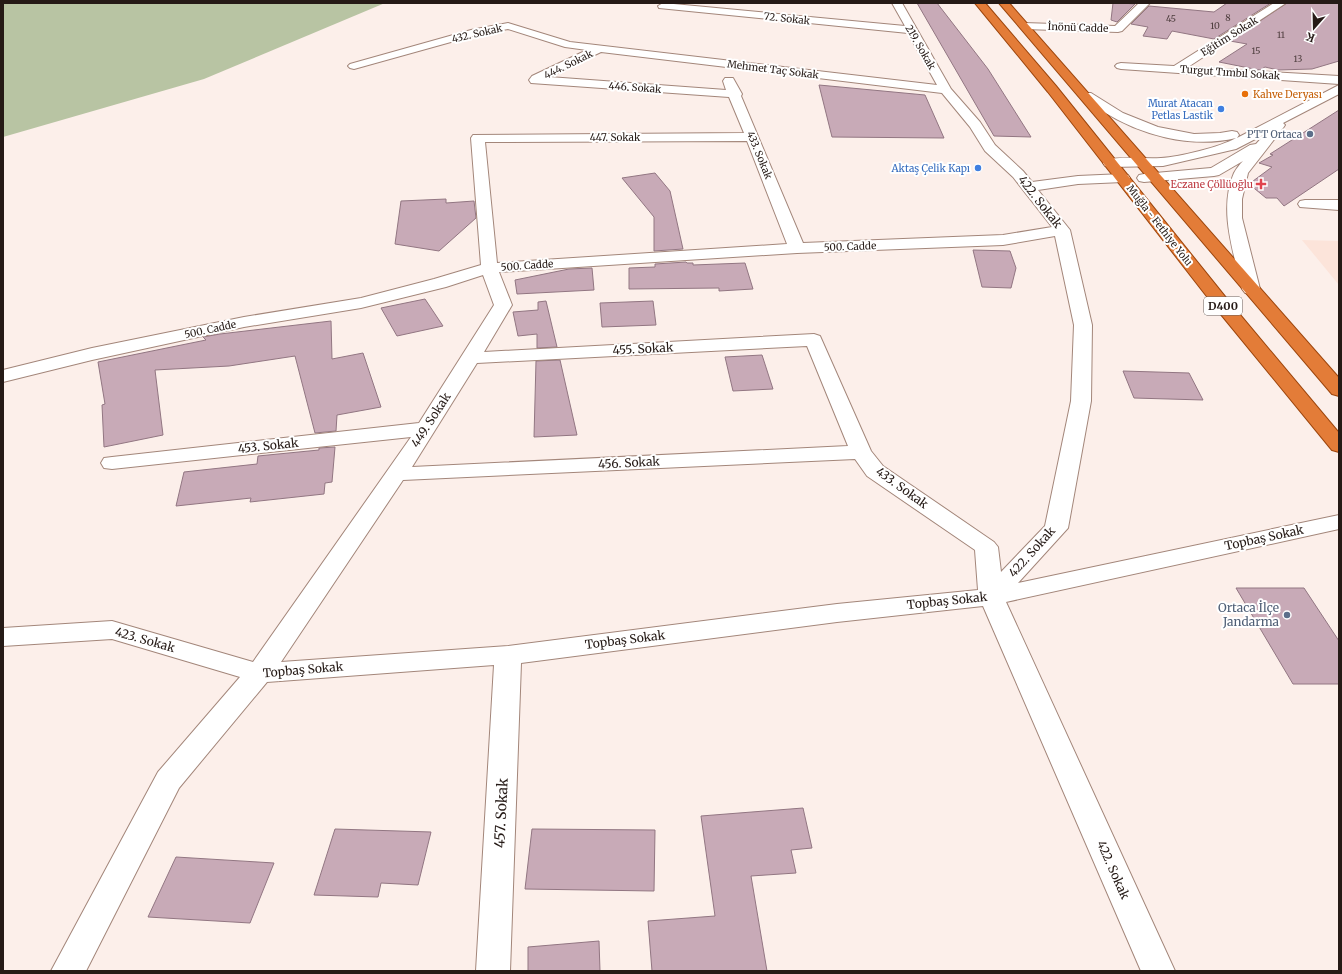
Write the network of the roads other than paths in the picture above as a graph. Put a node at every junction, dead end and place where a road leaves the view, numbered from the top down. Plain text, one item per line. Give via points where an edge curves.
1 (897, 3) edge
2 (980, 3) edge
3 (1004, 3) edge
4 (1146, 3) edge
5 (1281, 3) edge
6 (663, 6) dead end
7 (1024, 26) junction
8 (911, 30) junction
9 (601, 48) junction
10 (720, 62) junction
11 (354, 66) dead end
12 (1121, 66) dead end
13 (1177, 69) junction
14 (535, 80) joint
15 (1339, 80) edge
16 (1339, 89) edge
17 (946, 90) junction
18 (736, 94) junction
19 (1088, 96) junction
20 (1281, 120) junction
21 (753, 137) junction
22 (478, 138) joint
23 (1263, 144) junction
24 (1145, 163) junction
25 (1103, 164) junction
26 (1080, 166) dead end
27 (1049, 170) dead end
28 (1156, 177) junction
29 (1027, 178) junction
30 (1123, 178) junction
31 (1305, 204) dead end
32 (1339, 205) edge
33 (1062, 230) junction
34 (797, 248) junction
35 (489, 268) junction
36 (1251, 289) junction
37 (814, 340) joint
38 (472, 358) junction
39 (3, 376) edge
40 (1339, 390) edge
41 (425, 429) junction
42 (1339, 446) edge
43 (861, 452) junction
44 (112, 463) dead end
45 (398, 474) junction
46 (1339, 522) edge
47 (991, 597) junction
48 (3, 637) edge
49 (508, 655) junction
50 (259, 672) junction
51 (68, 971) edge
52 (493, 971) edge
53 (1158, 971) edge

1 - 8 street, 219. Sokak
2 - 25 highway, Muğla - Fethiye Yolu / D400 via 1052,89
3 - 7 highway, D400
4 - 7 street, İnönü Cadde via 1118,29
5 - 13 street, Eğitim Sokak
6 - 8 street, 72. Sokak
7 - 19 highway, D400
8 - 17 street, 219. Sokak
9 - 10 street, Mehmet Taç Sokak
9 - 11 street, 432. Sokak via 568,45 508,26 474,32
9 - 14 street, 444. Sokak
10 - 17 street, Mehmet Taç Sokak
10 - 18 street, 433. Sokak
12 - 13 street, Turgut Tımbıl Sokak
13 - 15 street, Turgut Tımbıl Sokak
14 - 18 street, 446. Sokak
16 - 20 street
17 - 29 street, 422. Sokak via 990,148
18 - 21 street, 433. Sokak
19 - 20 street via 1129,121 1150,129 1194,138 1228,137
19 - 24 highway, D400
20 - 23 street
20 - 24 street via 1231,146 1163,162
21 - 22 street, 447. Sokak
21 - 34 street, 433. Sokak
22 - 35 street, 449. Sokak
23 - 28 street via 1214,172
23 - 36 street via 1241,173 1235,199 1234,218
24 - 25 street
24 - 28 highway, D400
25 - 30 highway, Muğla - Fethiye Yolu / D400
26 - 27 street
28 - 30 street
28 - 36 highway, D400
29 - 30 street
29 - 33 street, 422. Sokak
30 - 42 highway, Muğla - Fethiye Yolu / D400 via 1225,308
31 - 32 street
33 - 34 street, 500. Cadde via 1003,240
33 - 47 street, 422. Sokak via 1083,325 1081,401 1056,528
34 - 35 street, 500. Cadde
35 - 38 street, 449. Sokak via 503,305
35 - 39 street, 500. Cadde via 361,303 244,322 92,354
36 - 40 highway, D400
37 - 38 street, 455. Sokak
37 - 43 street, 433. Sokak
38 - 41 street, 449. Sokak
41 - 44 street, 453. Sokak
41 - 45 street, 449. Sokak
43 - 45 street, 456. Sokak
43 - 47 street, 433. Sokak via 875,471 986,547
45 - 50 street, 449. Sokak
46 - 47 street, Topbaş Sokak
47 - 49 street, Topbaş Sokak via 837,612
47 - 53 street, 422. Sokak
48 - 50 street, 423. Sokak via 112,630
49 - 50 street, Topbaş Sokak
49 - 52 street, 457. Sokak
50 - 51 street, Topbaş Sokak via 168,780

